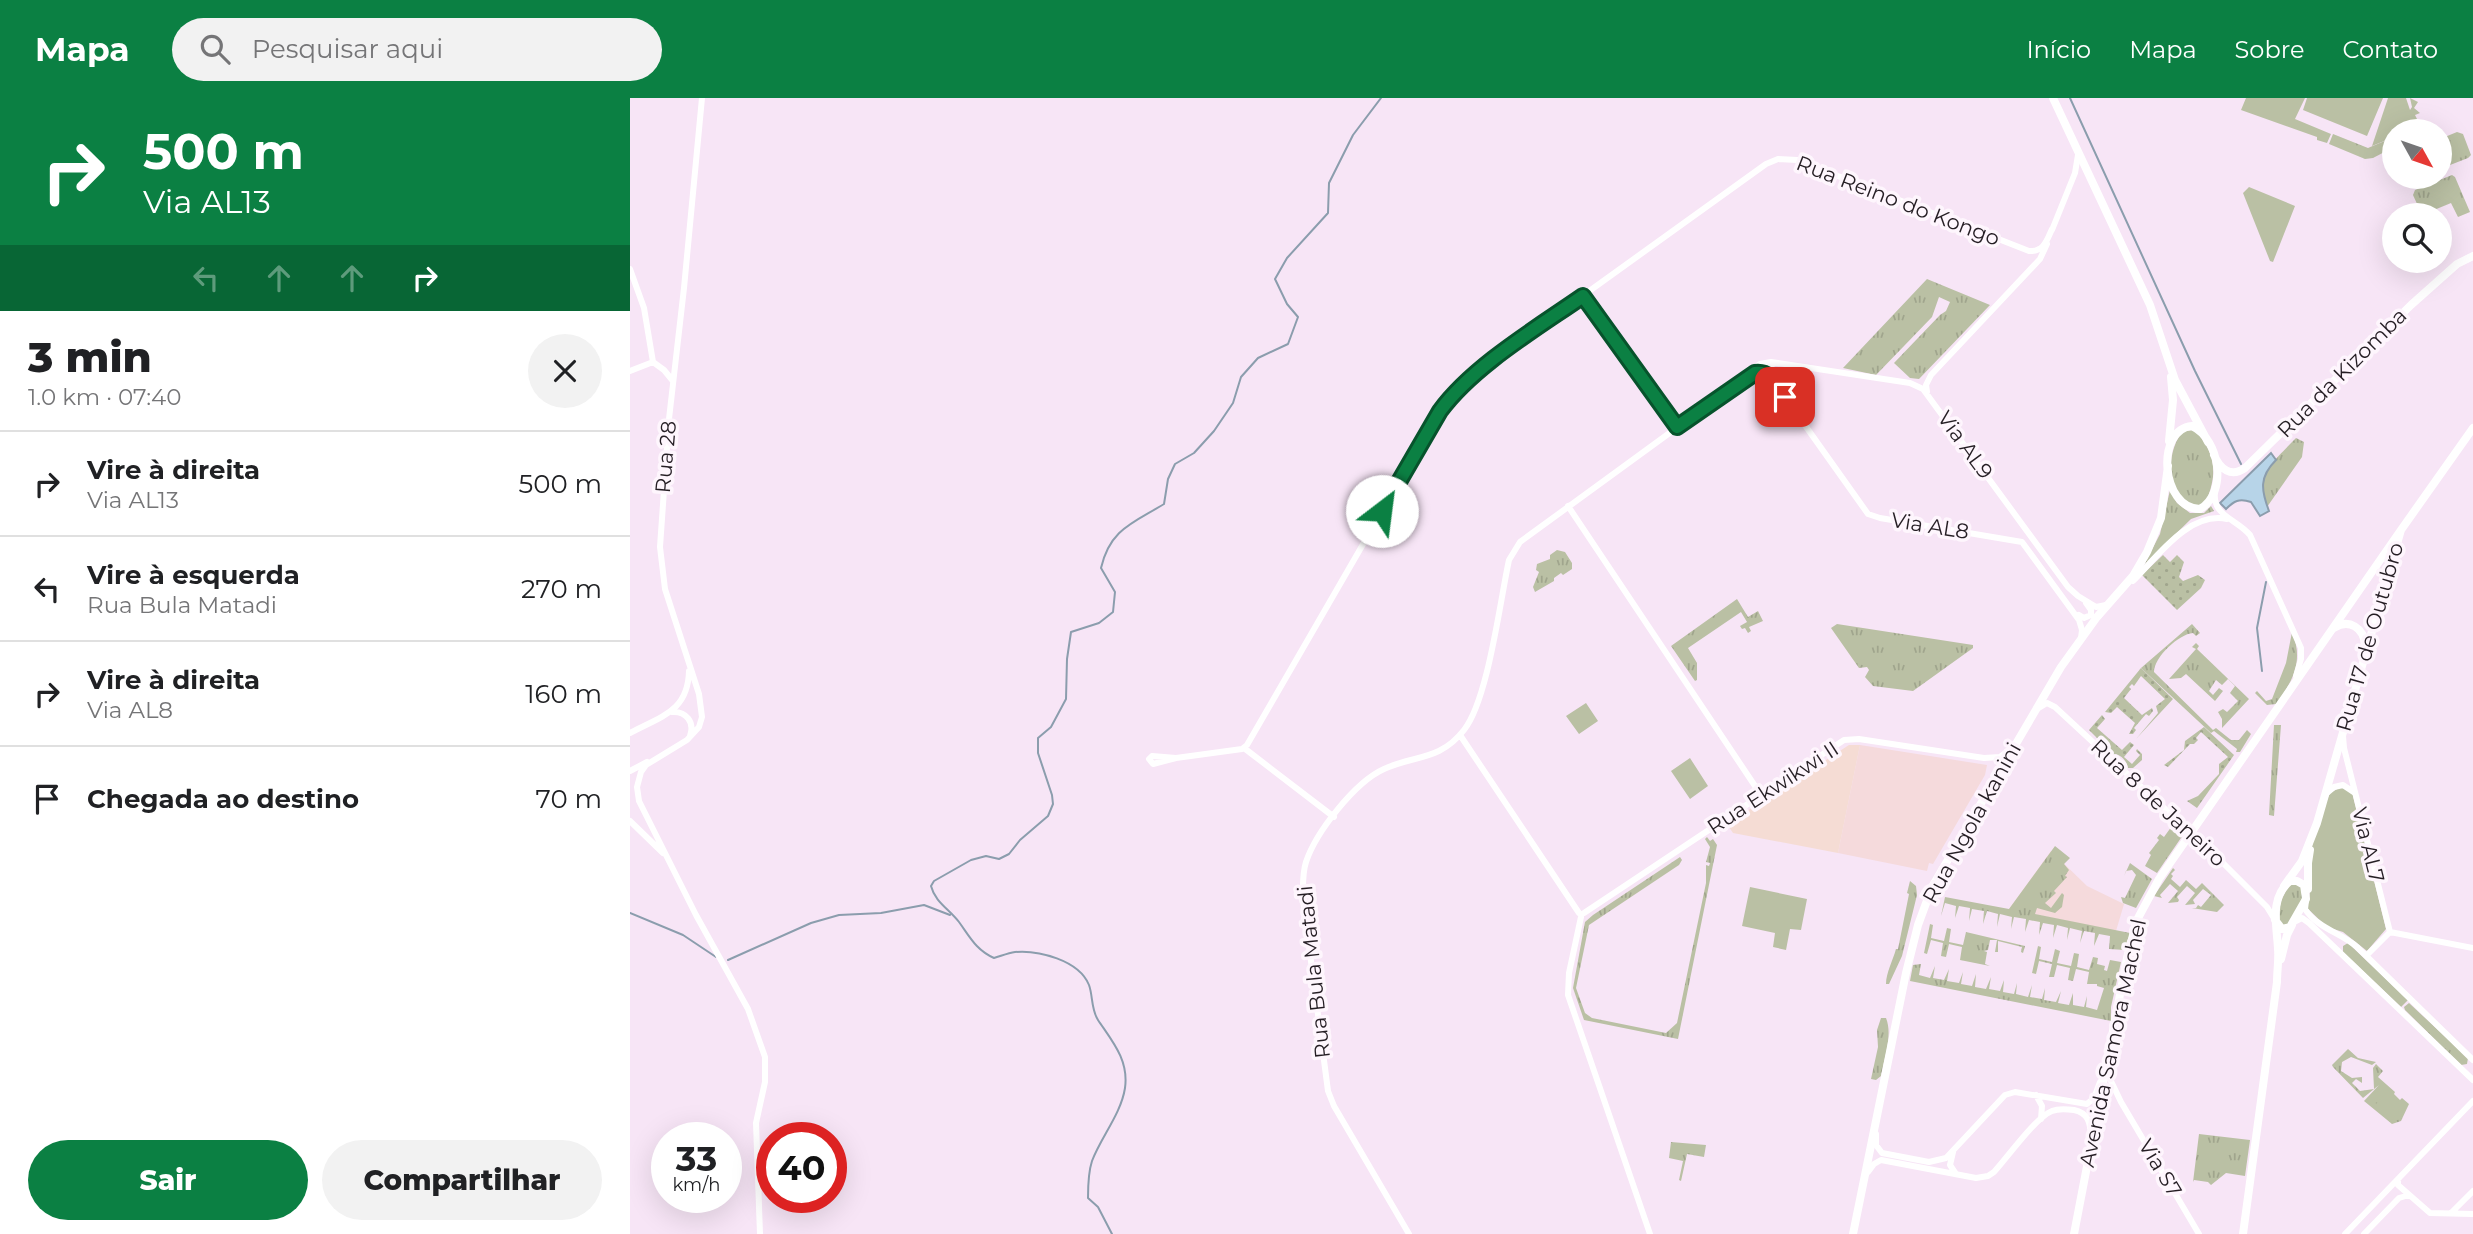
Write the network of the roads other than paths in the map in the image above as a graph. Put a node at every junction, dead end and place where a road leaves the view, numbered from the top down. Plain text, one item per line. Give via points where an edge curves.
1 (702, 98) edge
2 (2053, 98) edge
3 (2078, 151) junction
4 (2091, 177) junction
5 (2071, 183) junction
6 (2052, 229) junction
7 (2018, 248) junction
8 (2473, 256) edge
9 (2040, 259) junction
10 (630, 269) edge
11 (1583, 296) junction
12 (2162, 340) junction
13 (653, 362) junction
14 (1776, 362) junction
15 (630, 371) edge
16 (1770, 376) junction
17 (673, 381) junction
18 (1734, 386) junction
19 (1927, 392) junction
20 (1677, 427) junction
21 (2473, 428) edge
22 (2208, 442) junction
23 (2169, 450) junction
24 (2214, 455) junction
25 (2168, 466) junction
26 (2216, 486) junction
27 (1568, 506) junction
28 (2235, 521) junction
29 (2401, 530) junction
30 (2034, 539) junction
31 (2026, 546) junction
32 (2056, 570) junction
33 (2048, 576) junction
34 (2084, 600) junction
35 (2109, 603) junction
36 (2073, 609) junction
37 (2327, 634) junction
38 (2081, 638) junction
39 (2365, 652) junction
40 (687, 655) junction
41 (2290, 687) junction
42 (671, 712) junction
43 (2034, 712) junction
44 (2345, 725) junction
45 (630, 733) edge
46 (1460, 735) junction
47 (687, 740) junction
48 (2014, 746) junction
49 (1244, 748) junction
50 (1175, 758) dead end
51 (1984, 758) junction
52 (653, 759) junction
53 (630, 771) edge
54 (1997, 774) junction
55 (2356, 794) junction
56 (1761, 795) junction
57 (2323, 802) junction
58 (1334, 817) junction
59 (630, 821) edge
60 (2317, 823) junction
61 (2191, 832) junction
62 (673, 870) junction
63 (2284, 886) junction
64 (2306, 899) junction
65 (1581, 914) junction
66 (2275, 919) junction
67 (2293, 923) junction
68 (2390, 932) junction
69 (2351, 942) junction
70 (2473, 948) edge
71 (2341, 953) junction
72 (2365, 956) junction
73 (2277, 982) junction
74 (2414, 1003) junction
75 (2404, 1013) junction
76 (2108, 1057) junction
77 (2470, 1058) edge
78 (2458, 1067) junction
79 (2473, 1080) edge
80 (2036, 1096) junction
81 (2100, 1100) junction
82 (2473, 1101) edge
83 (2121, 1102) junction
84 (1878, 1111) junction
85 (2041, 1119) junction
86 (2092, 1140) junction
87 (1956, 1147) junction
88 (1957, 1175) junction
89 (2398, 1179) junction
90 (2473, 1191) edge
91 (2382, 1195) junction
92 (2409, 1195) junction
93 (1859, 1203) junction
94 (2393, 1204) junction
95 (2449, 1214) junction
96 (2473, 1214) edge
97 (760, 1234) edge
98 (1409, 1234) edge
99 (1650, 1234) edge
100 (1853, 1234) edge
101 (2074, 1234) edge
102 (2199, 1234) edge
103 (2243, 1234) edge
104 (2345, 1234) edge
105 (2364, 1234) edge

1 - 17 street, Rua 28
2 - 3 main road
3 - 4 main road
3 - 5 street
4 - 5 street via 2079,172
4 - 12 main road via 2146,294
5 - 6 street
6 - 7 street, Rua Reino do Kongo via 2039,250
6 - 9 street
7 - 9 street, Rua Reino do Kongo via 2032,259
7 - 11 street, Rua Reino do Kongo via 1797,160 1778,159
8 - 24 main road, Rua da Kizomba via 2457,264 2411,305 2245,468 2225,470
9 - 19 street via 1931,375
10 - 13 street via 644,308
11 - 20 street
11 - 49 street, Rua Reino do Kongo via 1485,366 1445,404
12 - 22 main road via 2175,380
12 - 23 main road via 2173,400
13 - 15 street
13 - 17 street
14 - 16 street via 1769,368
14 - 18 street, Rua Bula Matadi via 1760,364
14 - 19 street, Via AL9 via 1910,383
16 - 18 street, Rua Bula Matadi via 1755,373
16 - 31 street, Via AL8 via 1868,514 2015,540
17 - 40 street, Rua 28 via 661,507 662,573
18 - 20 street, Rua Bula Matadi
19 - 30 street, Via AL9
20 - 27 street, Rua Bula Matadi
21 - 29 main road, Rua 17 de Outubro
22 - 23 main road via 2197,428 2184,427
22 - 24 main road
23 - 25 main road
24 - 26 main road
25 - 26 main road via 2172,488 2187,507 2206,506
25 - 35 main road, Rua Ngola kanini via 2164,505 2154,538
26 - 28 street, Avenida Samora Machel via 2216,506
27 - 46 street, Rua Bula Matadi via 1511,553 1482,691
27 - 56 street
28 - 35 street, Rua Ngola kanini via 2217,517 2196,522
28 - 41 street, Avenida Samora Machel via 2258,549 2301,648 2299,670
29 - 37 main road, Avenida Samora Machel
29 - 39 main road, Rua 17 de Outubro
30 - 31 street via 2027,537
30 - 32 street, Via AL9
31 - 33 street
32 - 33 street via 2055,577
32 - 34 street, Via AL9
33 - 36 street
34 - 35 street via 2096,607
34 - 36 street via 2091,610 2088,618
35 - 38 main road, Rua Ngola kanini
36 - 38 street
37 - 39 main road via 2338,625 2353,625 2365,639
37 - 41 main road, Avenida Samora Machel
38 - 43 main road, Rua Ngola kanini
39 - 44 main road, Rua 17 de Outubro
40 - 42 street via 689,686
40 - 47 street via 702,710 699,727
41 - 61 main road, Avenida Samora Machel
42 - 45 street
42 - 47 street via 689,719 692,728
43 - 48 main road, Rua Ngola kanini
43 - 61 street, Rua 8 de Janeiro via 2047,703 2055,707
44 - 55 street, Via AL7 via 2344,748
44 - 57 main road, Rua 17 de Outubro
46 - 58 street, Rua Bula Matadi via 1436,753 1393,765 1367,779
46 - 65 street
47 - 52 street
48 - 51 street, Rua Ekwikwi II via 2000,757
48 - 54 main road, Rua Ngola kanini
49 - 50 street
49 - 58 street
51 - 54 street via 1996,763
51 - 56 street, Rua Ekwikwi II via 1851,739
52 - 53 street
52 - 62 street via 641,772 639,801
54 - 84 main road, Rua Ngola kanini via 1940,872 1918,925
55 - 57 street via 2339,785
55 - 68 street, Via AL7
56 - 65 street, Rua Ekwikwi II
57 - 60 main road, Rua 17 de Outubro
58 - 98 street, Rua Bula Matadi via 1309,855 1303,882 1328,1091
59 - 62 street via 661,851
60 - 63 main road, Rua 17 de Outubro via 2302,861
60 - 64 main road, Rua 17 de Outubro
61 - 66 street, Rua 8 de Janeiro
61 - 76 main road, Avenida Samora Machel via 2158,879 2137,920
62 - 97 street via 748,1009 765,1057 756,1123
63 - 64 main road via 2301,882
63 - 66 main road, Rua 17 de Outubro
64 - 67 main road
64 - 69 street via 2310,916
65 - 99 street via 1568,995
66 - 67 main road via 2282,929
66 - 73 main road
67 - 71 street via 2299,918 2306,920
67 - 73 main road
68 - 70 street
68 - 72 street
69 - 71 street via 2341,943
69 - 72 street
71 - 75 street
72 - 74 street
73 - 103 main road
74 - 75 street via 2406,1002
74 - 77 street
75 - 78 street
76 - 80 street via 2094,1098 2087,1104
76 - 81 main road, Avenida Samora Machel
76 - 83 street, Via S7 via 2109,1076
77 - 78 street via 2468,1066
78 - 79 street
80 - 85 street via 2042,1106
80 - 87 street via 2005,1095
81 - 83 street via 2111,1093
81 - 86 main road, Avenida Samora Machel
82 - 89 street
83 - 102 street, Via S7
84 - 87 street via 1875,1141 1882,1153 1934,1162
84 - 93 main road, Rua Ngola kanini
85 - 86 street via 2058,1109 2082,1113 2090,1122
85 - 88 street via 1994,1172 1980,1178
86 - 101 main road, Avenida Samora Machel
87 - 88 street via 1950,1161
88 - 93 street via 1877,1161 1870,1168
89 - 91 street
89 - 92 street
90 - 95 street
91 - 94 street
91 - 104 street
92 - 94 street
92 - 95 street via 2426,1211
93 - 100 main road, Rua Ngola kanini
94 - 105 street
95 - 96 street

